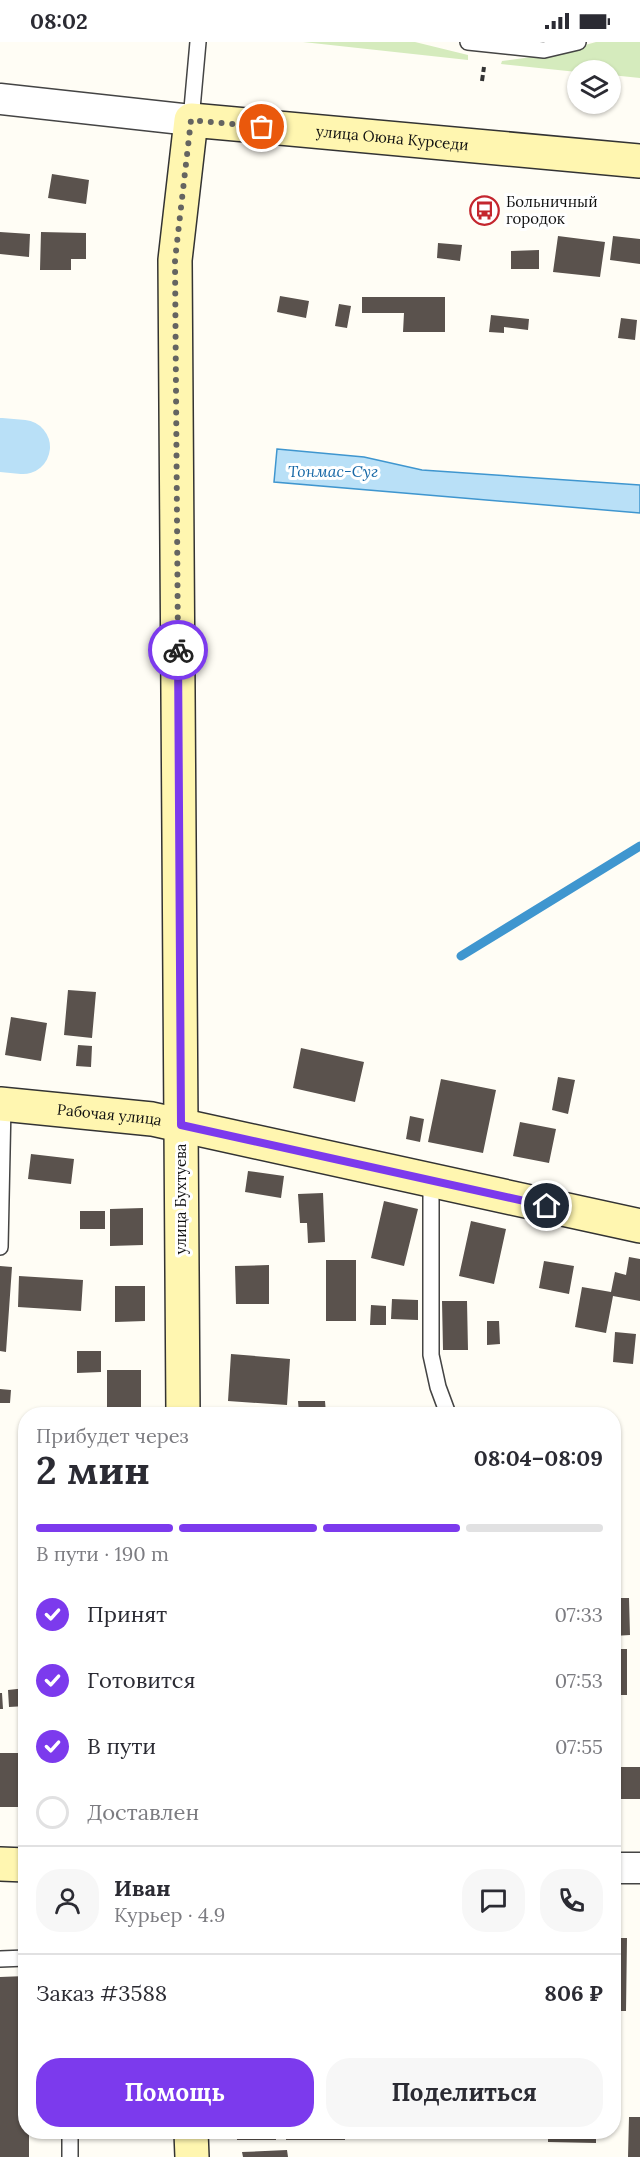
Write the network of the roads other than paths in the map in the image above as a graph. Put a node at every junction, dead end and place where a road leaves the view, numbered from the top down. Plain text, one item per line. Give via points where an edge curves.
1 (198, 42) edge
2 (468, 42) edge
3 (579, 42) edge
4 (0, 99) edge
5 (191, 120) junction
6 (640, 161) edge
7 (2, 1104) edge
8 (181, 1125) junction
9 (431, 1180) junction
10 (640, 1226) edge
11 (0, 1247) edge
12 (183, 1407) edge
13 (445, 1407) edge
14 (0, 1864) edge
15 (18, 1864) edge
16 (621, 1868) edge
17 (640, 1869) edge
18 (18, 1958) edge
19 (0, 1959) edge
20 (70, 2139) edge
21 (191, 2139) edge
22 (70, 2157) edge
23 (192, 2157) edge

1 - 5 lane
2 - 3 lane via 544,50
4 - 5 street, улица Оюна Курседи
5 - 6 street, улица Оюна Курседи
5 - 8 street, улица Бухтуева via 175,260
7 - 8 street, Рабочая улица
7 - 11 lane
8 - 9 street, Рабочая улица
8 - 12 street, улица Бухтуева
9 - 10 street, Рабочая улица
9 - 13 lane via 431,1355
14 - 15 street
16 - 17 street
18 - 19 lane
20 - 22 lane
21 - 23 street

